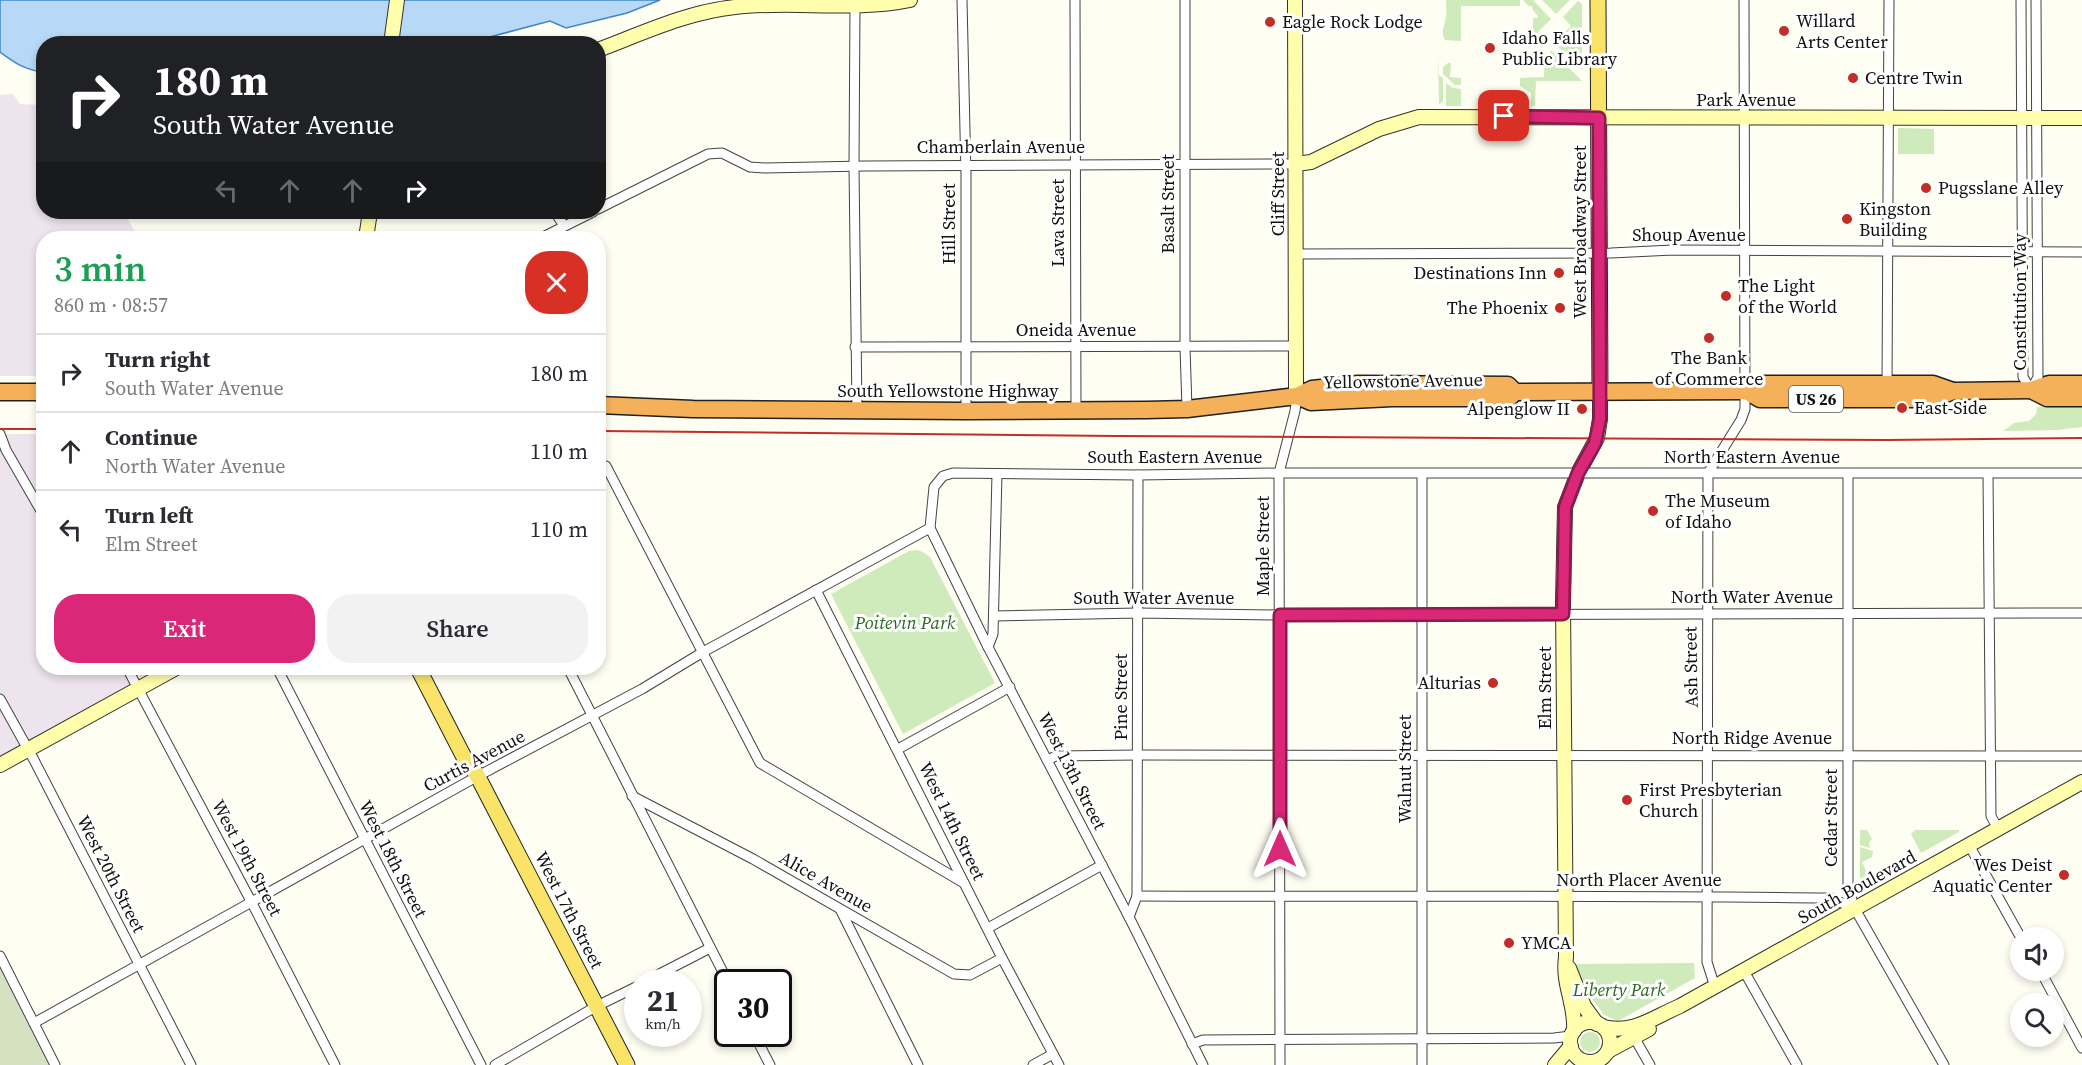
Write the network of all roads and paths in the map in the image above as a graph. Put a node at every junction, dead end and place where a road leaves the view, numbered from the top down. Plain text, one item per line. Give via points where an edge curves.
1 (397, 0) edge
2 (910, 0) edge
3 (962, 0) edge
4 (1075, 0) edge
5 (1185, 0) edge
6 (1295, 0) edge
7 (1598, 0) edge
8 (1744, 0) edge
9 (1889, 0) edge
10 (2021, 0) edge
11 (2036, 0) edge
12 (855, 5) junction
13 (392, 36) edge
14 (606, 47) edge
15 (1744, 117) junction
16 (1888, 117) junction
17 (2021, 117) junction
18 (1410, 118) joint
19 (1599, 118) junction
20 (2037, 118) junction
21 (2082, 118) edge
22 (1296, 164) junction
23 (965, 165) junction
24 (1075, 165) junction
25 (1185, 165) junction
26 (854, 166) junction
27 (606, 205) edge
28 (560, 219) edge
29 (578, 219) edge
30 (564, 226) junction
31 (555, 231) edge
32 (1745, 251) junction
33 (1889, 251) junction
34 (2021, 252) junction
35 (2037, 252) junction
36 (2082, 252) edge
37 (1599, 253) junction
38 (1296, 254) junction
39 (966, 346) junction
40 (1075, 346) junction
41 (1296, 346) junction
42 (855, 347) junction
43 (1185, 347) junction
44 (2082, 384) edge
45 (2031, 390) junction
46 (1600, 391) junction
47 (1746, 391) junction
48 (0, 392) edge
49 (36, 392) edge
50 (1296, 392) junction
51 (1887, 392) junction
52 (2082, 398) edge
53 (606, 405) edge
54 (1187, 409) junction
55 (857, 411) junction
56 (966, 411) junction
57 (1076, 411) junction
58 (0, 434) edge
59 (3, 452) edge
60 (606, 466) dead end
61 (1280, 473) junction
62 (1578, 473) junction
63 (1708, 473) junction
64 (2082, 473) edge
65 (997, 474) junction
66 (1422, 474) junction
67 (1848, 474) junction
68 (1988, 474) junction
69 (1138, 475) junction
70 (36, 504) edge
71 (930, 528) junction
72 (816, 590) junction
73 (1138, 613) junction
74 (1422, 613) junction
75 (1707, 613) junction
76 (1990, 613) junction
77 (2082, 613) edge
78 (1563, 614) junction
79 (1848, 614) junction
80 (1280, 615) junction
81 (994, 616) junction
82 (988, 647) junction
83 (703, 652) junction
84 (132, 675) edge
85 (164, 675) edge
86 (281, 675) edge
87 (422, 675) edge
88 (432, 675) edge
89 (572, 675) edge
90 (1010, 687) junction
91 (139, 689) junction
92 (0, 699) edge
93 (592, 715) junction
94 (898, 749) junction
95 (28, 750) junction
96 (1138, 755) junction
97 (1422, 755) junction
98 (1563, 755) junction
99 (1707, 755) junction
100 (1848, 755) junction
101 (1990, 755) junction
102 (1280, 756) junction
103 (2082, 756) edge
104 (1047, 760) junction
105 (0, 765) edge
106 (477, 774) junction
107 (2081, 784) edge
108 (632, 796) junction
109 (1998, 829) junction
110 (364, 840) junction
111 (1969, 845) junction
112 (1102, 865) junction
113 (964, 883) junction
114 (1137, 896) junction
115 (1564, 896) junction
116 (1707, 896) junction
117 (1280, 898) junction
118 (1422, 898) junction
119 (252, 903) junction
120 (1855, 909) junction
121 (841, 911) junction
122 (1129, 917) junction
123 (2015, 927) edge
124 (988, 928) junction
125 (710, 948) junction
126 (0, 956) edge
127 (1566, 957) junction
128 (1002, 958) junction
129 (140, 965) junction
130 (669, 969) edge
131 (721, 969) edge
132 (1744, 971) junction
133 (2046, 981) edge
134 (1715, 987) junction
135 (624, 993) edge
136 (597, 1006) junction
137 (1680, 1006) junction
138 (34, 1023) junction
139 (1600, 1025) junction
140 (1634, 1037) junction
141 (1572, 1038) junction
142 (1280, 1039) junction
143 (1422, 1039) junction
144 (1192, 1044) junction
145 (761, 1047) edge
146 (2082, 1048) edge
147 (1608, 1051) junction
148 (1053, 1054) junction
149 (1579, 1063) edge
150 (55, 1065) edge
151 (191, 1065) edge
152 (335, 1065) edge
153 (481, 1065) edge
154 (495, 1065) edge
155 (627, 1065) edge
156 (770, 1065) edge
157 (918, 1065) edge
158 (1033, 1065) edge
159 (1059, 1065) edge
160 (1203, 1065) edge
161 (1280, 1065) edge
162 (1422, 1065) edge
163 (1555, 1065) edge
164 (1650, 1065) edge
165 (1797, 1065) edge
166 (1944, 1065) edge

1 - 13 street
2 - 12 street
3 - 23 street, Hill Street
4 - 24 street, Lava Street
5 - 25 street, Basalt Street
6 - 22 street, Cliff Street
7 - 19 main road, West Broadway Street
8 - 15 street
9 - 16 street
10 - 17 street, Constitution Way
11 - 20 street, Constitution Way
12 - 14 street via 763,4 710,10
12 - 26 street
15 - 16 street, Park Avenue
15 - 19 street, Park Avenue
15 - 32 street
16 - 17 street, Park Avenue
16 - 33 street
17 - 20 street, Park Avenue
17 - 34 street, Constitution Way
18 - 19 street, Park Avenue
18 - 22 street, Chamberlain Avenue via 1311,162
19 - 37 main road, West Broadway Street
20 - 21 street, Park Avenue
20 - 35 street, Constitution Way
22 - 25 street, Chamberlain Avenue
22 - 38 street, Cliff Street
23 - 24 street, Chamberlain Avenue
23 - 26 street, Chamberlain Avenue
23 - 39 street, Hill Street
24 - 25 street, Chamberlain Avenue
24 - 40 street, Lava Street
25 - 43 street, Basalt Street
26 - 27 street, Chamberlain Avenue via 750,167 722,153 708,154
26 - 42 street
28 - 30 street
29 - 30 street
30 - 31 street
32 - 33 street, Shoup Avenue
32 - 37 street, Shoup Avenue
32 - 47 street
33 - 34 street, Shoup Avenue
33 - 51 street
34 - 35 street, Shoup Avenue
34 - 45 street, Constitution Way via 2023,377
35 - 36 street, Shoup Avenue
35 - 45 street, Constitution Way via 2038,377
37 - 38 street, Shoup Avenue
37 - 46 main road, West Broadway Street
38 - 41 street, Cliff Street
39 - 40 street, Oneida Avenue
39 - 42 street, Oneida Avenue
39 - 56 street, Hill Street
40 - 43 street, Oneida Avenue
40 - 57 street, Lava Street
41 - 43 street, Oneida Avenue
41 - 50 street, Cliff Street
42 - 55 street
43 - 54 street, Basalt Street
44 - 45 highway, Yellowstone Avenue / US 26 via 2049,384
45 - 51 highway, Yellowstone Avenue / US 26 via 1953,391 1933,384
45 - 52 highway, Yellowstone Avenue / US 26 via 2047,398
46 - 47 highway, Yellowstone Avenue / US 26
46 - 50 highway, Yellowstone Avenue via 1515,392 1508,385 1358,384
46 - 62 street, Elm Street via 1597,438
47 - 51 highway, Yellowstone Avenue / US 26 via 1760,399
47 - 63 street via 1742,420
48 - 49 highway
50 - 54 highway, South Yellowstone Highway
50 - 61 street, Maple Street
53 - 55 highway, South Yellowstone Highway
54 - 57 highway, South Yellowstone Highway
55 - 56 highway, South Yellowstone Highway
56 - 57 highway, South Yellowstone Highway
58 - 59 street
59 - 70 street
60 - 83 street
61 - 66 street, South Eastern Avenue
61 - 69 street, South Eastern Avenue
61 - 80 street, Maple Street
62 - 63 street, North Eastern Avenue
62 - 66 street, North Eastern Avenue
62 - 78 street, Elm Street via 1565,507
63 - 67 street, North Eastern Avenue
63 - 75 street, Ash Street
64 - 68 street, North Eastern Avenue
65 - 69 street, South Eastern Avenue
65 - 71 street, South Eastern Avenue via 943,476 934,487
65 - 81 street
66 - 74 street, Walnut Street
67 - 68 street, North Eastern Avenue
67 - 79 street, Cedar Street
68 - 76 street
69 - 73 street, Pine Street
71 - 72 street, Curtis Avenue
71 - 82 street, West 13th Street
72 - 83 street, Curtis Avenue
72 - 94 street, West 14th Street
73 - 80 street, South Water Avenue
73 - 81 street, South Water Avenue
73 - 96 street, Pine Street
74 - 78 street, North Water Avenue
74 - 80 street, South Water Avenue
74 - 97 street, Walnut Street
75 - 78 street, North Water Avenue
75 - 79 street, North Water Avenue
75 - 99 street, Ash Street
76 - 77 street, North Water Avenue
76 - 79 street, North Water Avenue
76 - 101 street
78 - 98 street, Elm Street
79 - 100 street, Cedar Street
80 - 102 street, Maple Street
81 - 82 street
82 - 90 street, West 13th Street
83 - 93 street, Curtis Avenue
83 - 113 street via 760,763
84 - 91 street, West 19th Street
85 - 91 street
86 - 110 street, West 18th Street
87 - 106 main road, West 17th Street via 467,763
88 - 106 main road, West 17th Street via 475,758
89 - 93 street
90 - 94 street
90 - 104 street, West 13th Street
91 - 95 street
91 - 119 street, West 19th Street
92 - 95 street, West 20th Street
93 - 106 street, Curtis Avenue
93 - 108 street
94 - 113 street, West 14th Street
95 - 105 street
95 - 129 street, West 20th Street
96 - 102 street, North Ridge Avenue
96 - 104 street, North Ridge Avenue via 1056,756
96 - 114 street, Pine Street
97 - 98 street, North Ridge Avenue
97 - 102 street, North Ridge Avenue
97 - 118 street, Walnut Street
98 - 99 street, North Ridge Avenue
98 - 115 street, Elm Street
99 - 100 street, North Ridge Avenue
99 - 116 street, Ash Street
100 - 101 street, North Ridge Avenue
100 - 120 street, Cedar Street via 1848,889
101 - 103 street, North Ridge Avenue
101 - 109 street via 1991,816
102 - 117 street, Maple Street
104 - 112 street, West 13th Street
106 - 110 street, Curtis Avenue
106 - 136 main road, West 17th Street
107 - 109 street, South Boulevard
108 - 121 street, Alice Avenue via 753,859
108 - 125 street
109 - 111 street, South Boulevard
110 - 119 street, Curtis Avenue
110 - 153 street, West 18th Street
111 - 120 street, South Boulevard
111 - 123 street
112 - 122 street, West 13th Street
112 - 124 street
113 - 124 street, West 14th Street
114 - 117 street, North Placer Avenue
114 - 122 street, Pine Street
115 - 116 street, North Placer Avenue
115 - 118 street, North Placer Avenue
115 - 127 street, Elm Street
116 - 120 street, North Placer Avenue via 1831,898
116 - 134 street, Ash Street via 1707,962
117 - 118 street, North Placer Avenue
117 - 142 street, Maple Street
118 - 143 street, Walnut Street
119 - 129 street, Curtis Avenue
119 - 152 street, West 19th Street
120 - 132 street, South Boulevard
120 - 166 street, Cedar Street
121 - 128 street, Alice Avenue via 954,974 970,975
121 - 157 street
122 - 144 street, West 13th Street
124 - 128 street, West 14th Street
125 - 130 street
125 - 131 street
126 - 138 street
127 - 139 street, Elm Street via 1581,998
127 - 141 street, Elm Street via 1565,986 1573,1010
128 - 148 street, West 14th Street
129 - 138 street, Curtis Avenue
129 - 151 street, West 20th Street
132 - 134 street, South Boulevard
132 - 165 street
133 - 146 street
134 - 137 street, South Boulevard
135 - 136 street
136 - 154 street
136 - 155 main road, West 17th Street
137 - 139 street, South Boulevard via 1634,1028
137 - 140 street, South Boulevard
138 - 150 street
139 - 141 street via 1584,1023
139 - 147 street via 1610,1038
140 - 147 street, South Boulevard
140 - 164 street
141 - 143 street
141 - 149 street
141 - 163 street
142 - 143 street
142 - 144 street via 1203,1040
142 - 161 street, Maple Street
143 - 162 street, Walnut Street
144 - 160 street, West 13th Street
145 - 156 street
147 - 149 street via 1599,1060
148 - 158 street
148 - 159 street, West 14th Street

